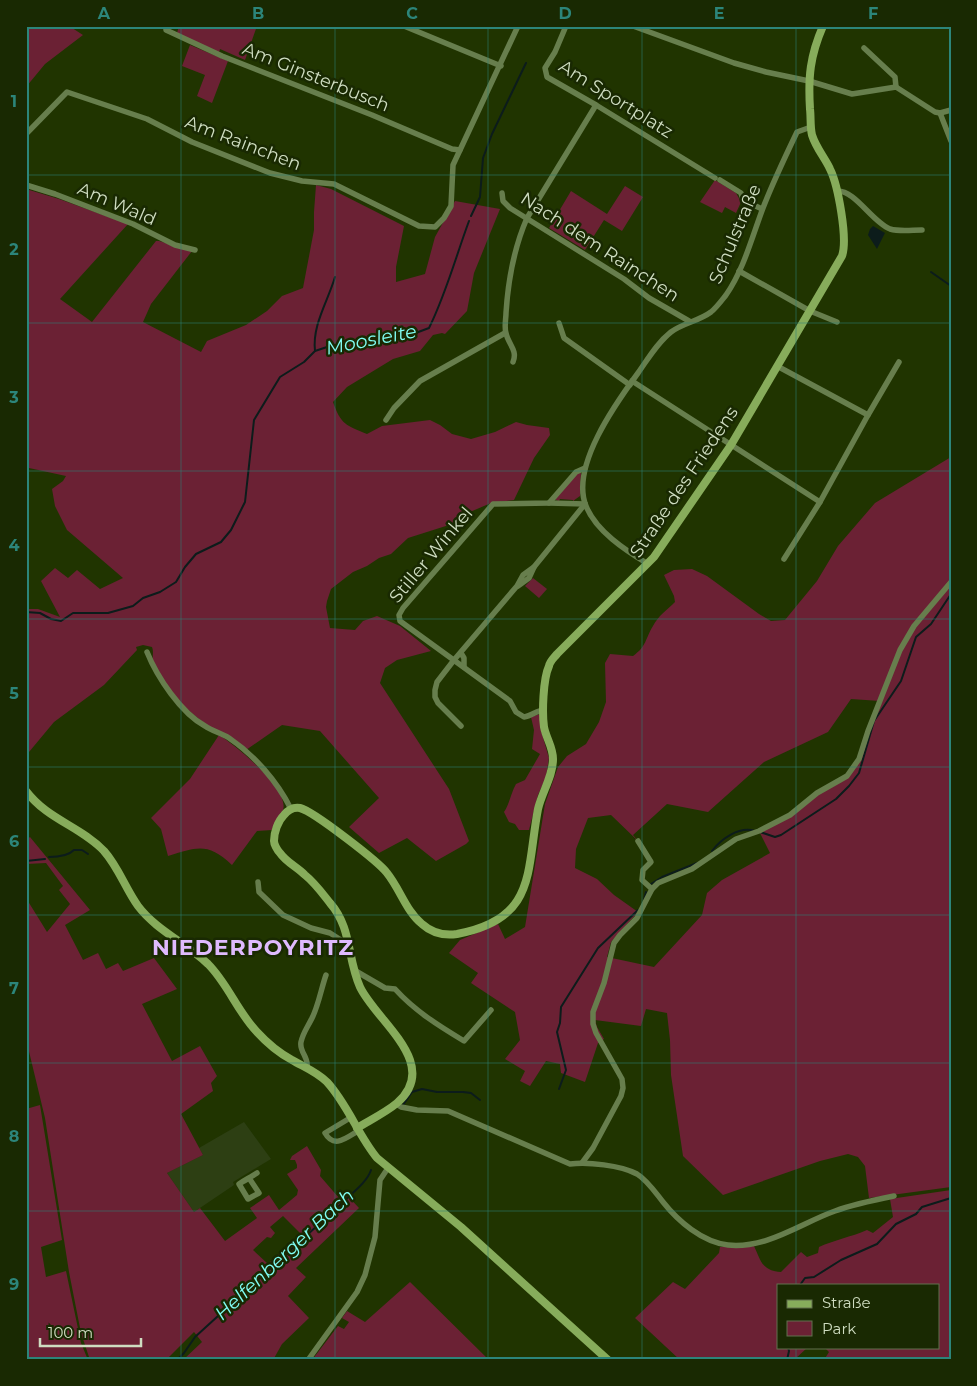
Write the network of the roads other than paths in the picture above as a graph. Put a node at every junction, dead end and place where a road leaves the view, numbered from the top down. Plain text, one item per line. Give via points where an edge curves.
1 (166, 26) edge
2 (404, 26) edge
3 (518, 26) edge
4 (566, 26) edge
5 (632, 26) edge
6 (823, 26) edge
7 (864, 48) dead end
8 (501, 66) junction
9 (809, 81) junction
10 (896, 87) junction
11 (596, 105) junction
12 (951, 110) edge
13 (940, 113) junction
14 (811, 127) junction
15 (26, 134) edge
16 (951, 141) edge
17 (460, 150) junction
18 (26, 186) edge
19 (837, 191) junction
20 (502, 193) dead end
21 (762, 209) junction
22 (528, 218) junction
23 (922, 230) dead end
24 (195, 250) dead end
25 (739, 271) junction
26 (810, 311) junction
27 (689, 321) junction
28 (838, 322) dead end
29 (558, 323) dead end
30 (506, 333) junction
31 (513, 362) dead end
32 (898, 362) dead end
33 (777, 366) junction
34 (631, 383) junction
35 (868, 415) junction
36 (386, 420) dead end
37 (730, 445) junction
38 (585, 468) junction
39 (549, 502) junction
40 (820, 502) junction
41 (585, 504) junction
42 (784, 559) dead end
43 (648, 564) junction
44 (951, 582) edge
45 (146, 652) dead end
46 (461, 653) junction
47 (454, 660) junction
48 (464, 667) junction
49 (544, 710) junction
50 (461, 726) dead end
51 (26, 792) edge
52 (291, 809) junction
53 (638, 841) dead end
54 (258, 882) dead end
55 (652, 890) junction
56 (348, 942) junction
57 (354, 970) junction
58 (326, 976) dead end
59 (491, 1010) dead end
60 (307, 1067) junction
61 (396, 1104) junction
62 (350, 1118) junction
63 (358, 1130) junction
64 (582, 1163) junction
65 (388, 1168) junction
66 (257, 1173) dead end
67 (250, 1178) dead end
68 (894, 1196) dead end
69 (308, 1360) edge
70 (608, 1360) edge

1 - 17 street, Am Ginsterbusch via 166,30 210,51 452,150
2 - 8 street
3 - 8 street
4 - 11 street, Am Sportplatz via 545,68 547,77
5 - 9 street via 734,64
6 - 9 street, Straße des Friedens
7 - 10 street via 895,77
8 - 17 street
9 - 10 street via 852,94
9 - 14 street, Straße des Friedens
10 - 13 street
11 - 21 street, Am Sportplatz
11 - 22 street
12 - 13 street
13 - 16 street
14 - 19 street, Straße des Friedens
14 - 21 street, Schulstraße via 797,132
15 - 17 street, Am Rainchen via 67,92 147,120 270,173 334,184 419,226 435,227 450,206 452,171
18 - 24 street, Am Wald via 116,217 175,245
19 - 23 street via 850,195 892,230
19 - 26 street, Straße des Friedens via 844,252
20 - 22 street, Nach dem Rainchen via 506,205
21 - 25 street, Schulstraße
22 - 27 street, Nach dem Rainchen
22 - 30 street via 513,261 507,292
25 - 26 street
25 - 27 street, Schulstraße via 717,306 706,315
26 - 28 street
26 - 33 street, Straße des Friedens
27 - 34 street, Schulstraße via 659,343
29 - 34 street via 564,338
30 - 31 street via 515,352
30 - 36 street via 420,381
32 - 35 street
33 - 35 street
33 - 37 street, Straße des Friedens
34 - 37 street
34 - 38 street, Schulstraße via 611,411
35 - 40 street
37 - 40 street
37 - 43 street, Straße des Friedens
38 - 39 street via 576,472
38 - 41 street, Schulstraße via 582,487
39 - 41 street
39 - 47 street, Stiller Winkel via 493,504 403,608 400,621
40 - 42 street
41 - 43 street, Schulstraße via 601,529
41 - 46 street via 534,567 529,578 517,586
43 - 49 street, Straße des Friedens via 552,660 546,676
44 - 55 street via 914,626 900,650 854,769 816,793 790,815 736,839 692,869 658,883
45 - 52 street via 153,668 183,708 204,726 227,737 244,751 275,781
46 - 47 street
46 - 48 street
47 - 48 street, Stiller Winkel
47 - 50 street via 437,682 435,697
48 - 49 street, Stiller Winkel via 510,701 516,712 524,717
49 - 52 street, Straße des Friedens via 544,727 553,760 540,802 525,888 509,911 477,928 443,935 433,932 418,922 387,872 316,816 304,809
51 - 60 street via 41,808 99,846 144,912 208,964 261,1036 281,1053
52 - 56 street via 280,819 274,843 335,908
53 - 55 street via 651,862 643,870 642,880
54 - 56 street via 259,892 283,915
55 - 64 street via 637,918 614,943 593,1012 596,1033 618,1070 623,1088
56 - 57 street
57 - 59 street via 376,984 395,989 431,1021 464,1041
57 - 61 street via 366,999 406,1048 411,1059 411,1082
58 - 60 street via 301,1043
60 - 62 street via 327,1082
61 - 63 street
61 - 64 street via 417,1110 448,1111 570,1164
62 - 63 street
62 - 63 street via 325,1133 330,1140 340,1142
63 - 65 street via 369,1148
64 - 68 street via 636,1174 677,1217 704,1238 728,1245 750,1244 793,1231 834,1211
65 - 69 street via 380,1180 375,1238 365,1275
65 - 70 street via 462,1228
66 - 67 street

